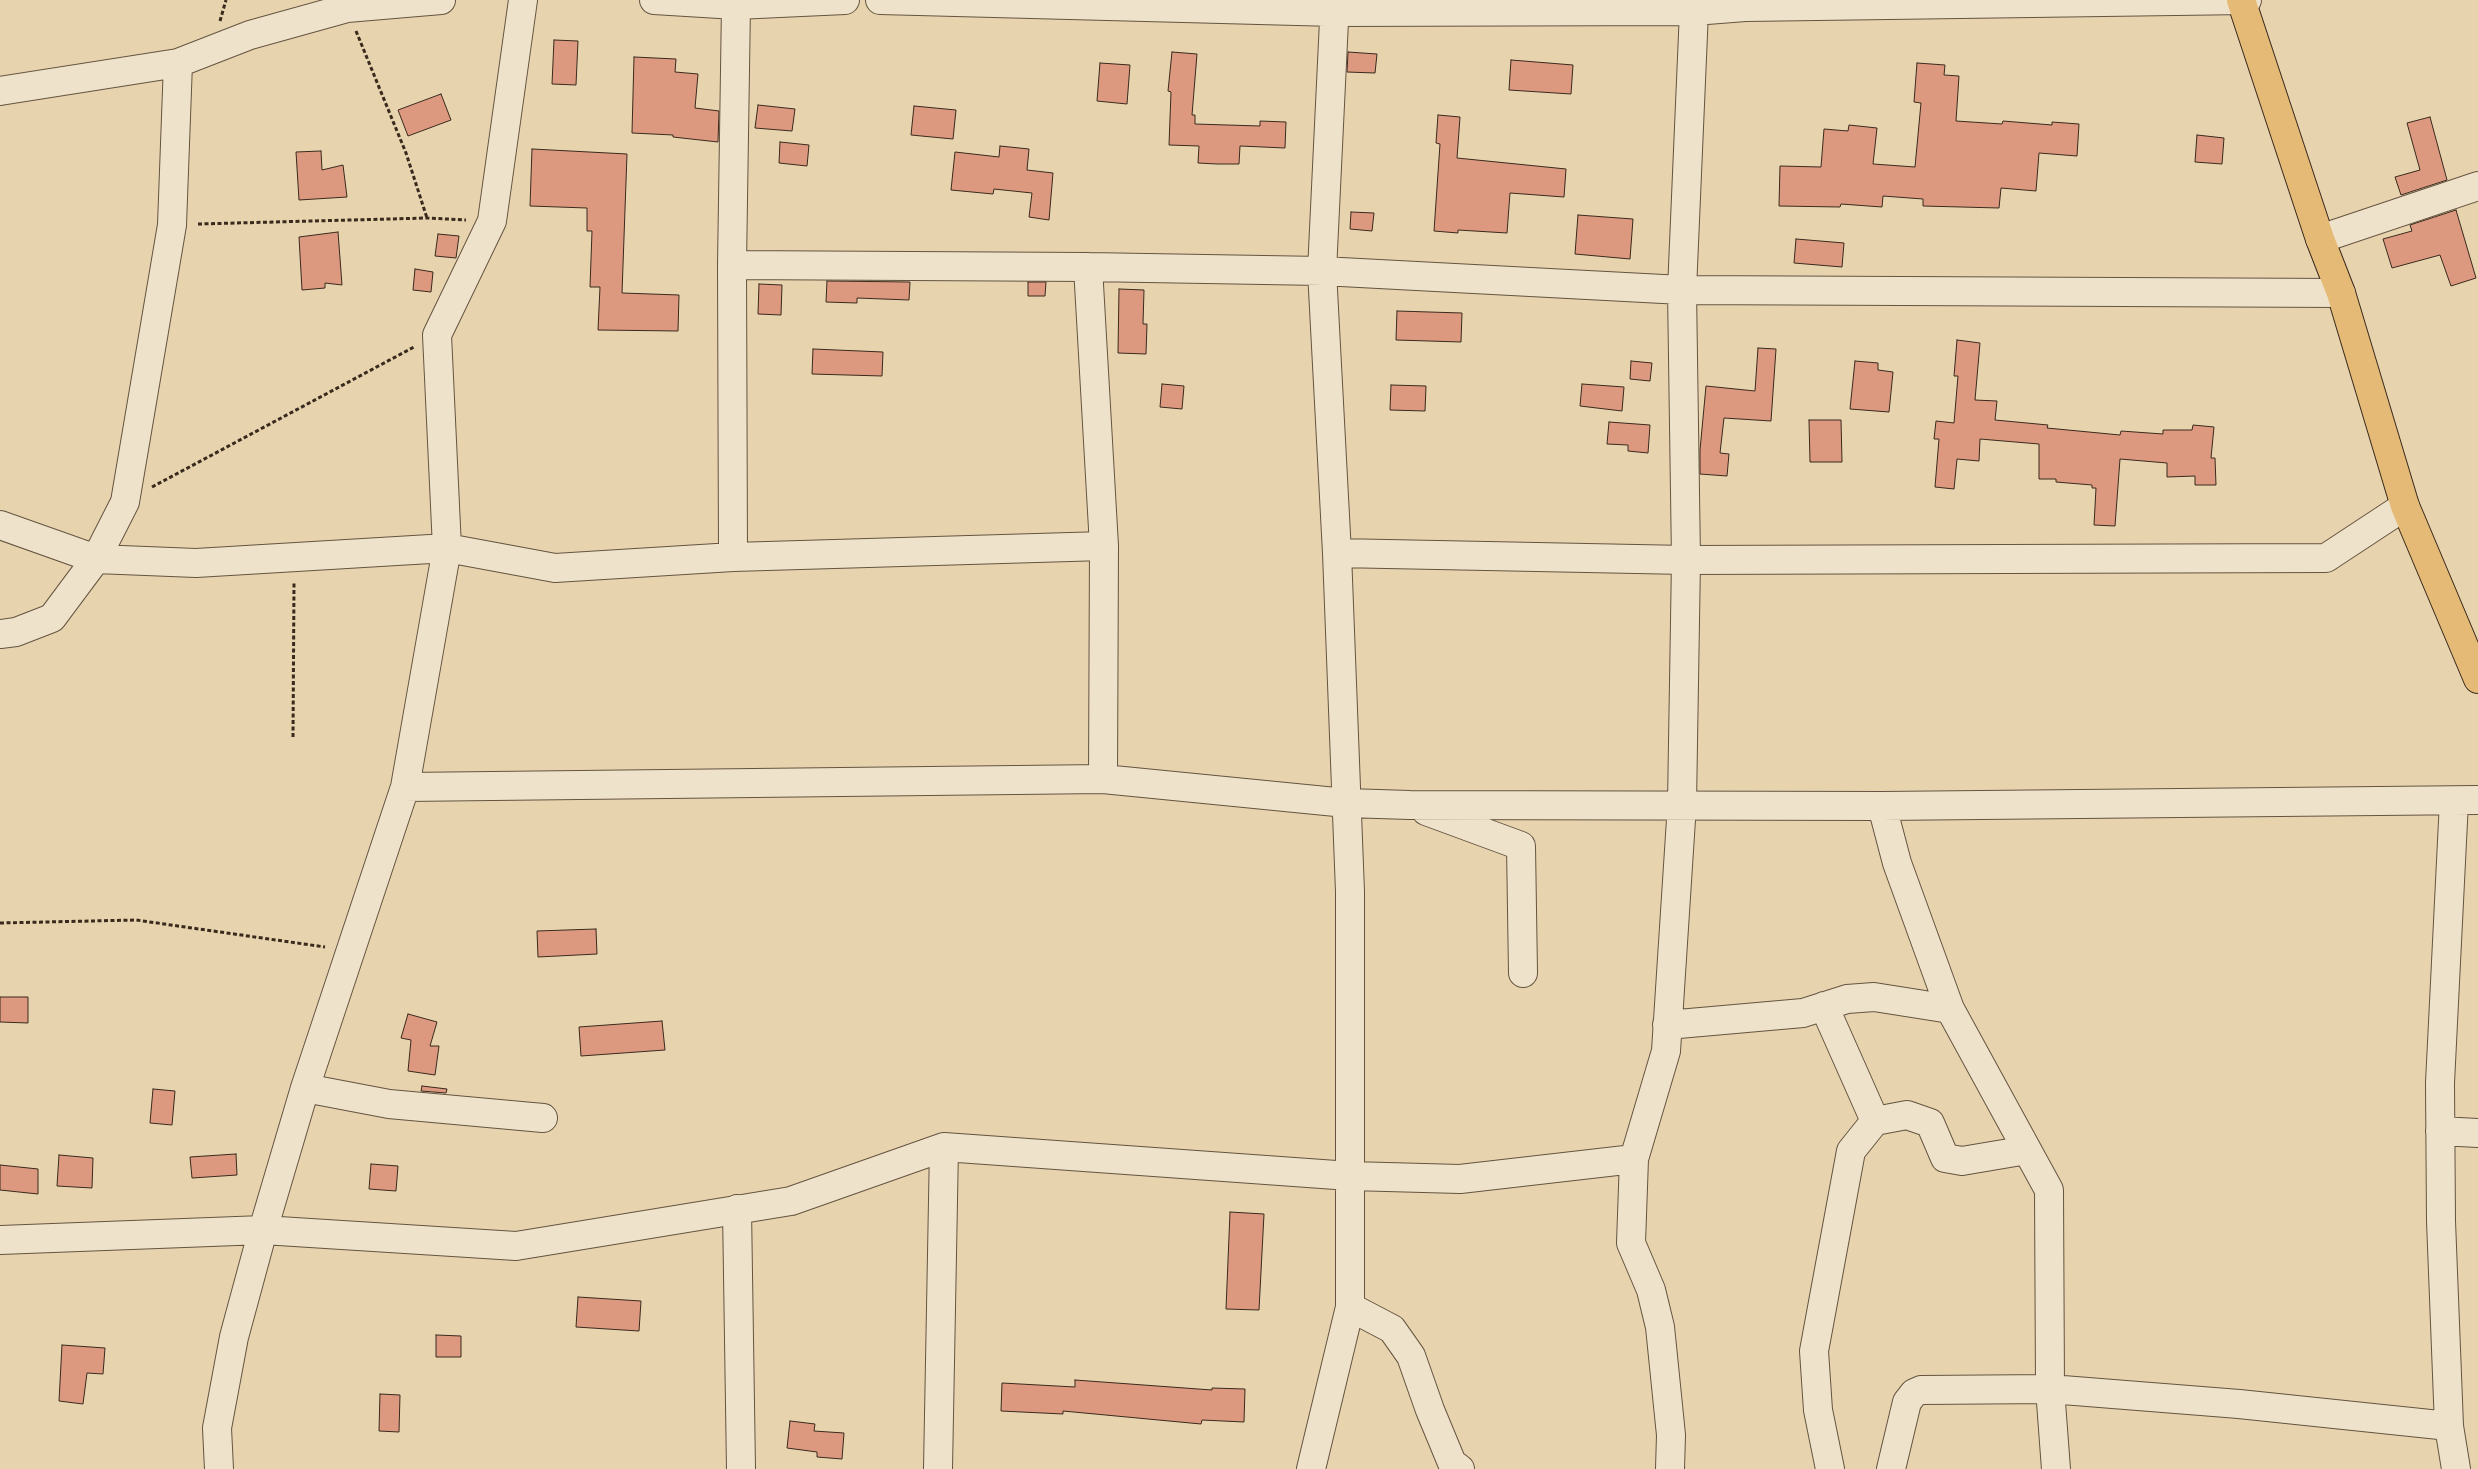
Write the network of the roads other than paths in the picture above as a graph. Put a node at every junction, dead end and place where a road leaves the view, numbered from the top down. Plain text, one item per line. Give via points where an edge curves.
1 (441, 0) edge
2 (523, 0) edge
3 (654, 0) edge
4 (845, 0) edge
5 (880, 0) edge
6 (2243, 1) edge
7 (1744, 3) edge
8 (736, 5) junction
9 (1335, 6) edge
10 (1694, 11) junction
11 (178, 63) junction
12 (0, 91) edge
13 (2478, 186) edge
14 (2320, 239) junction
15 (732, 266) junction
16 (1088, 267) junction
17 (1322, 270) junction
18 (1682, 290) junction
19 (2341, 293) junction
20 (2405, 506) junction
21 (0, 525) edge
22 (1104, 546) junction
23 (448, 548) junction
24 (1337, 553) junction
25 (732, 557) junction
26 (96, 559) junction
27 (1686, 560) junction
28 (0, 634) edge
29 (2478, 680) edge
30 (1103, 779) junction
31 (405, 787) junction
32 (2466, 801) edge
33 (1346, 803) junction
34 (1682, 804) junction
35 (1410, 805) junction
36 (1882, 806) junction
37 (1523, 973) dead end
38 (1824, 1006) junction
39 (1950, 1009) junction
40 (1668, 1024) junction
41 (305, 1088) junction
42 (543, 1118) dead end
43 (1876, 1121) junction
44 (2440, 1131) junction
45 (2478, 1133) edge
46 (944, 1147) junction
47 (2027, 1150) junction
48 (1634, 1159) junction
49 (1350, 1176) junction
50 (738, 1209) junction
51 (263, 1230) junction
52 (0, 1240) edge
53 (1350, 1307) junction
54 (2050, 1389) junction
55 (2450, 1426) junction
56 (219, 1469) edge
57 (740, 1469) edge
58 (938, 1469) edge
59 (1311, 1469) edge
60 (1460, 1469) edge
61 (1670, 1469) edge
62 (1830, 1469) edge
63 (1891, 1469) edge
64 (2056, 1469) edge
65 (2456, 1469) edge

1 - 11 street via 347,8 250,35
2 - 23 street via 492,221 437,335
3 - 8 street
4 - 8 street
5 - 9 street
6 - 7 street
6 - 14 main road
7 - 10 street
8 - 15 street
9 - 10 street
9 - 17 street
10 - 18 street
11 - 12 street
11 - 26 street via 172,225 126,502
13 - 14 street
14 - 19 main road
15 - 16 street
15 - 25 street
16 - 17 street
16 - 22 street
17 - 18 street
17 - 24 street
18 - 19 street
18 - 27 street
19 - 20 main road
20 - 27 street via 2326,558
20 - 29 main road
21 - 26 street
22 - 25 street
22 - 30 street
23 - 25 street via 554,568
23 - 26 street via 196,563
23 - 31 street
24 - 27 street
24 - 33 street
26 - 28 street via 52,618 16,632
27 - 34 street
30 - 31 street
30 - 33 street
31 - 41 street
32 - 36 street
32 - 44 street via 2440,1083
33 - 35 street
33 - 49 street via 1350,892
34 - 35 street
34 - 36 street
34 - 40 street
35 - 37 street via 1521,846
36 - 39 street via 1897,863
38 - 39 street via 1847,999 1874,997
38 - 40 street via 1803,1013
38 - 43 street
39 - 47 street
40 - 48 street via 1666,1050
41 - 42 street via 389,1104
41 - 51 street
43 - 47 street via 1907,1116 1930,1122 1946,1158 1962,1161
43 - 62 street via 1851,1152 1814,1351 1818,1410
44 - 45 street
44 - 55 street
46 - 49 street
46 - 50 street via 791,1201
46 - 58 street
47 - 54 street via 2049,1190
48 - 49 street via 1460,1179
48 - 61 street via 1630,1242 1651,1290 1660,1327 1671,1434
49 - 53 street
50 - 51 street via 516,1246
50 - 57 street
51 - 52 street
51 - 56 street via 234,1337 219,1419
53 - 59 street
53 - 60 street via 1392,1329 1412,1356 1452,1463
54 - 55 street
54 - 63 street via 1976,1388 1914,1393 1907,1402
54 - 64 street
55 - 65 street

